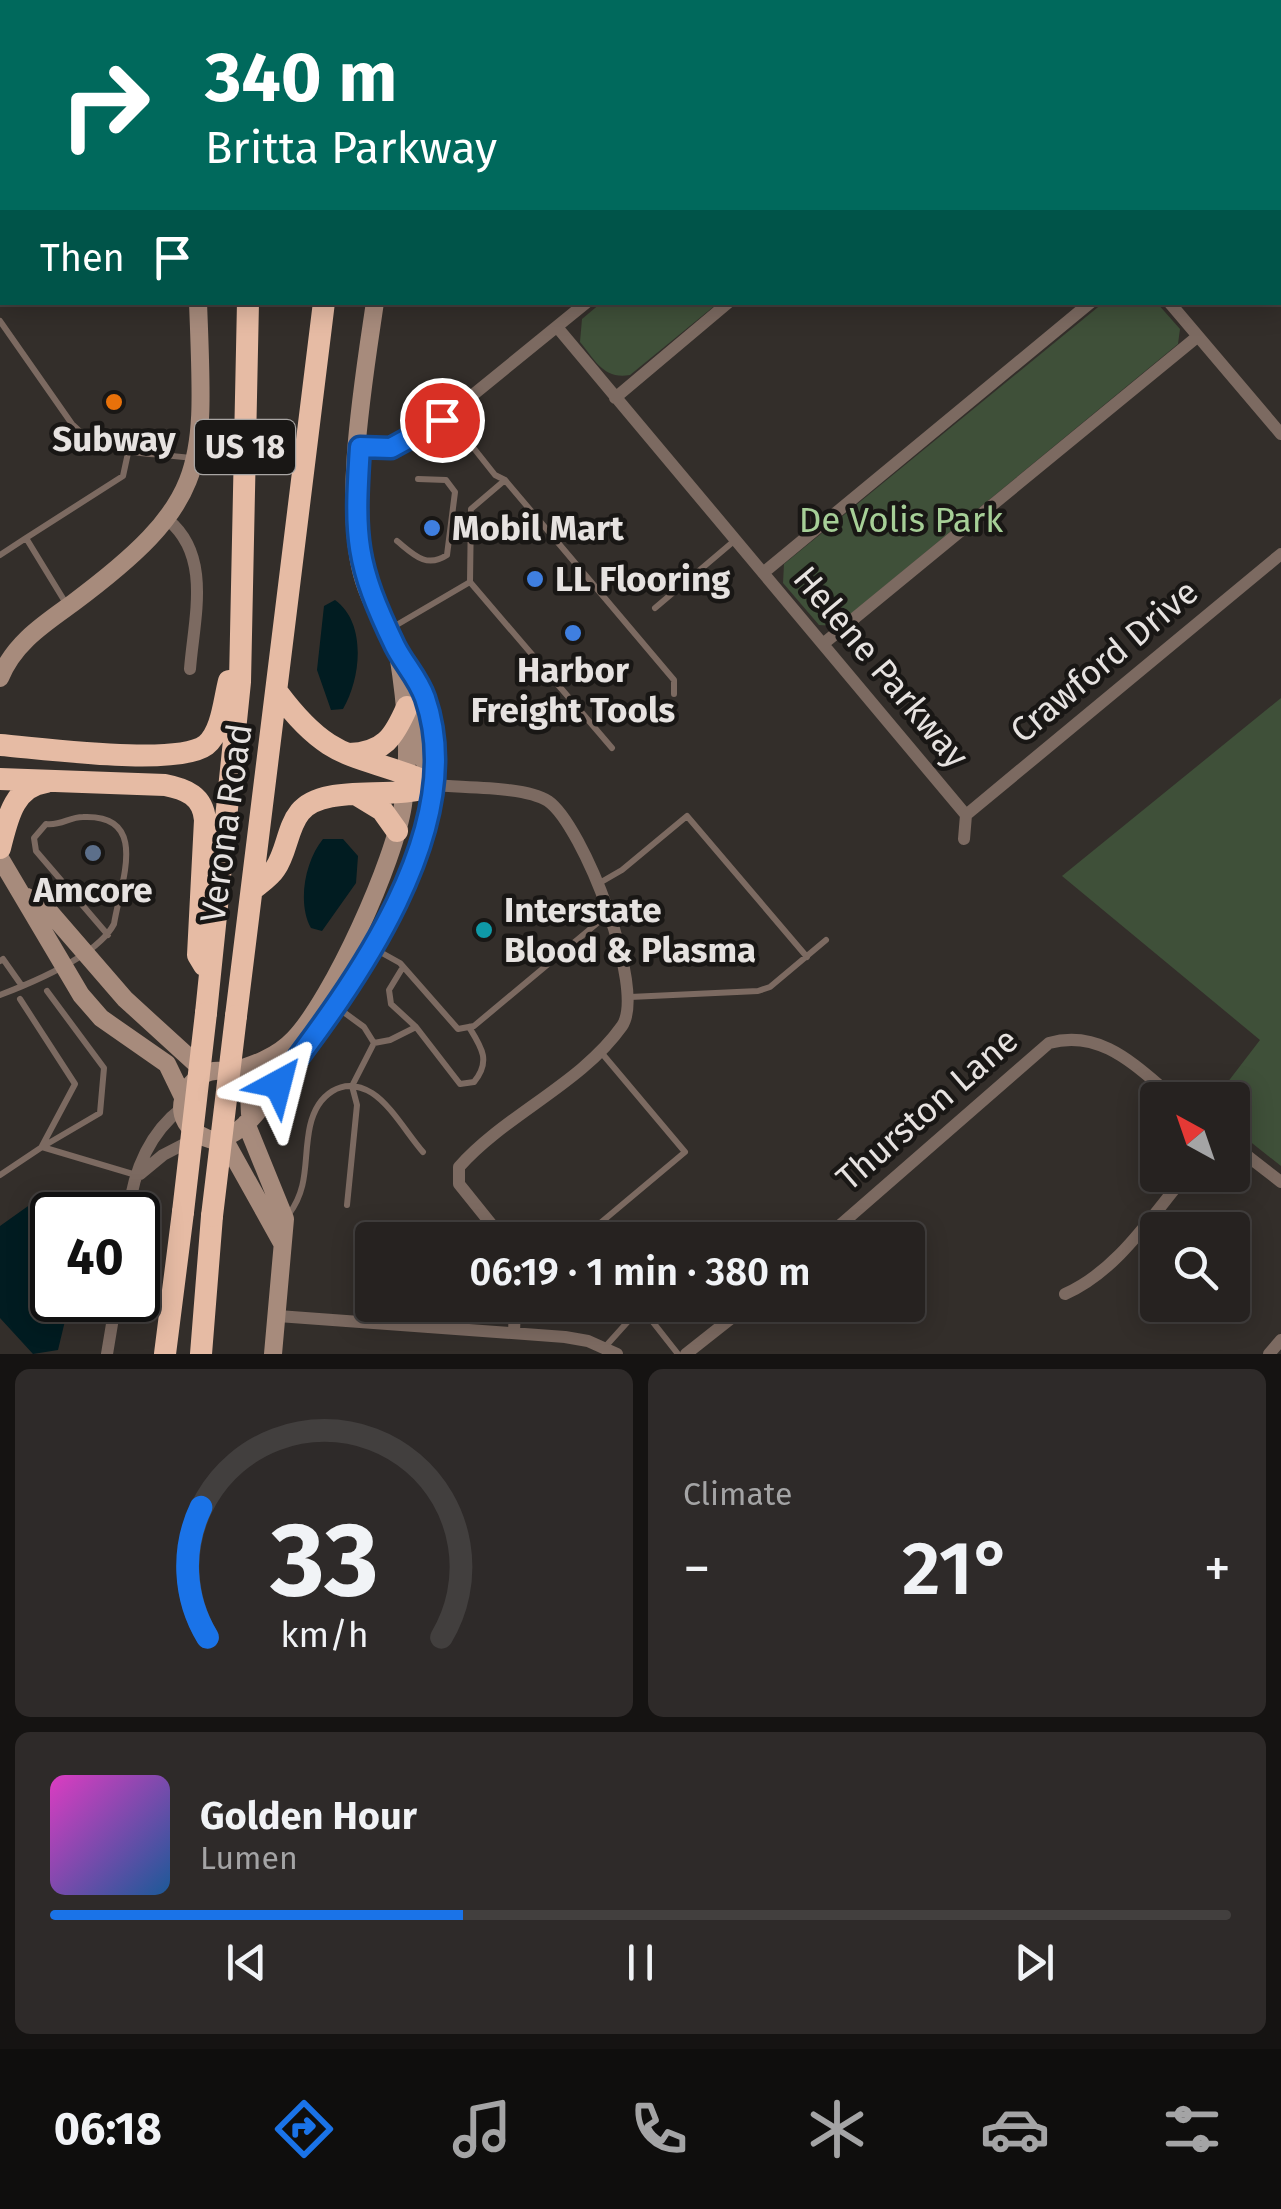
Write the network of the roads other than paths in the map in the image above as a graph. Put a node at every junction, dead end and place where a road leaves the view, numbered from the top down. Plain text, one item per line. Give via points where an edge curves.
1 (198, 305) edge
2 (248, 305) edge
3 (324, 305) edge
4 (337, 305) edge
5 (375, 305) edge
6 (583, 305) edge
7 (725, 305) edge
8 (1087, 305) edge
9 (1171, 305) edge
10 (0, 321) edge
11 (557, 327) junction
12 (1197, 337) junction
13 (317, 389) junction
14 (615, 398) junction
15 (1281, 434) edge
16 (472, 446) dead end
17 (360, 447) junction
18 (128, 453) junction
19 (196, 459) junction
20 (418, 479) dead end
21 (505, 480) junction
22 (168, 520) junction
23 (26, 538) junction
24 (736, 540) junction
25 (396, 541) dead end
26 (1281, 554) edge
27 (0, 556) edge
28 (763, 573) junction
29 (470, 582) junction
30 (68, 606) junction
31 (655, 608) dead end
32 (243, 630) junction
33 (387, 630) junction
34 (823, 644) junction
35 (398, 652) junction
36 (190, 669) dead end
37 (0, 678) edge
38 (278, 693) junction
39 (674, 694) dead end
40 (405, 696) junction
41 (0, 745) edge
42 (612, 748) dead end
43 (341, 753) junction
44 (0, 779) edge
45 (60, 781) junction
46 (405, 784) junction
47 (434, 785) junction
48 (358, 796) junction
49 (966, 815) junction
50 (397, 831) junction
51 (964, 839) dead end
52 (0, 848) edge
53 (0, 858) edge
54 (596, 885) junction
55 (252, 890) junction
56 (27, 897) junction
57 (608, 915) junction
58 (108, 935) junction
59 (826, 940) dead end
60 (372, 947) junction
61 (85, 954) junction
62 (807, 957) junction
63 (0, 960) edge
64 (63, 964) junction
65 (403, 967) junction
66 (210, 976) junction
67 (22, 986) junction
68 (47, 991) dead end
69 (0, 994) edge
70 (630, 997) junction
71 (20, 999) dead end
72 (337, 1007) junction
73 (416, 1026) junction
74 (468, 1027) junction
75 (374, 1043) junction
76 (600, 1050) junction
77 (206, 1072) junction
78 (228, 1073) junction
79 (1154, 1082) edge
80 (352, 1086) junction
81 (183, 1102) junction
82 (248, 1119) junction
83 (201, 1136) junction
84 (224, 1139) junction
85 (42, 1147) junction
86 (422, 1152) dead end
87 (1250, 1158) edge
88 (0, 1175) edge
89 (138, 1176) junction
90 (1281, 1182) edge
91 (134, 1192) edge
92 (1172, 1192) edge
93 (347, 1205) dead end
94 (285, 1219) junction
95 (489, 1222) edge
96 (601, 1222) edge
97 (843, 1222) edge
98 (284, 1246) junction
99 (1065, 1294) dead end
100 (278, 1316) junction
101 (112, 1322) edge
102 (514, 1322) edge
103 (725, 1322) edge
104 (514, 1333) junction
105 (1281, 1340) edge
106 (612, 1350) edge
107 (107, 1354) edge
108 (165, 1354) edge
109 (201, 1354) edge
110 (273, 1354) edge
111 (682, 1354) edge
112 (1270, 1354) edge

1 - 19 street via 202,415
2 - 32 highway, Verona Road / US 18
3 - 13 highway, Verona Road
4 - 13 highway, US 18
5 - 17 street
6 - 11 street
7 - 14 street
8 - 28 street
9 - 12 street
10 - 18 lane via 80,433
11 - 14 street, Helene Parkway
11 - 17 street via 426,432 391,448
12 - 15 street
12 - 34 street
13 - 38 highway, Verona Road / US 18
14 - 24 street, Helene Parkway
16 - 21 lane
17 - 33 street via 355,536 365,582
18 - 19 lane
18 - 23 lane via 123,476
19 - 22 street
20 - 25 lane via 446,480 456,492 446,555 422,560
21 - 29 lane via 471,509
21 - 39 lane via 674,680
22 - 30 street
22 - 36 street via 185,535 196,562
23 - 27 lane
23 - 30 lane
24 - 28 street, Helene Parkway
24 - 31 lane
26 - 49 street, Crawford Drive
28 - 34 street, Helene Parkway
29 - 33 lane
29 - 42 lane
30 - 37 street via 20,644
32 - 41 highway via 215,736 205,746 180,754 112,754
32 - 66 highway, Verona Road / US 18
33 - 35 street
34 - 49 street, Helene Parkway
35 - 40 street
35 - 47 street via 431,718
38 - 43 highway via 303,726
38 - 55 highway, Verona Road / US 18
40 - 43 highway via 388,743 376,751
40 - 46 street
40 - 47 street via 417,715
43 - 46 highway
44 - 45 highway
45 - 52 highway via 24,791 12,806
45 - 66 highway via 171,786 200,802 205,826 198,955
46 - 47 highway
46 - 48 highway
46 - 50 street
47 - 54 street via 547,801 566,820
47 - 60 street via 413,862
48 - 50 highway via 382,810
48 - 55 highway via 317,798 301,810 276,869
49 - 51 street
50 - 78 street via 314,1012 264,1062
53 - 56 street
54 - 57 street
54 - 62 lane via 687,816
55 - 109 highway, Verona Road / US 18, bridge
56 - 61 street
56 - 64 street
57 - 70 street
57 - 74 lane
58 - 58 lane via 36,851 38,829 79,816 113,820 123,828 127,843
58 - 61 lane
59 - 62 lane
60 - 65 lane
60 - 72 street
61 - 64 lane
61 - 77 street
62 - 70 lane via 758,991
63 - 67 lane
64 - 67 lane
64 - 81 street via 101,1018 166,1064
65 - 73 lane via 389,990 391,1004
65 - 74 lane via 458,1028
66 - 108 highway, Verona Road / US 18, bridge
67 - 69 lane
68 - 85 lane via 104,1068 100,1113
70 - 76 street via 623,1025
71 - 85 lane via 75,1084
72 - 75 lane
72 - 82 street
73 - 74 lane via 460,1084 474,1082 484,1070 484,1052
73 - 75 lane
75 - 80 lane
76 - 95 street via 460,1167 458,1184
76 - 96 lane via 685,1152
77 - 78 street
77 - 81 street via 188,1086
78 - 82 street via 244,1084
79 - 97 street, Thurston Lane via 1109,1047 1078,1039 1049,1043
80 - 86 lane via 374,1094
80 - 93 lane via 357,1106
80 - 94 lane via 332,1088 319,1102 305,1186
81 - 83 street
81 - 89 street via 160,1124
82 - 84 street
82 - 94 street
83 - 84 street
83 - 89 street
84 - 98 street
85 - 88 lane
85 - 89 lane
87 - 90 street
89 - 91 street
92 - 99 street via 1114,1260
94 - 98 street
98 - 100 street
100 - 104 street
100 - 110 street
101 - 107 street
102 - 104 street
103 - 111 street
104 - 106 street
105 - 112 street
106 - 111 lane via 641,1308

